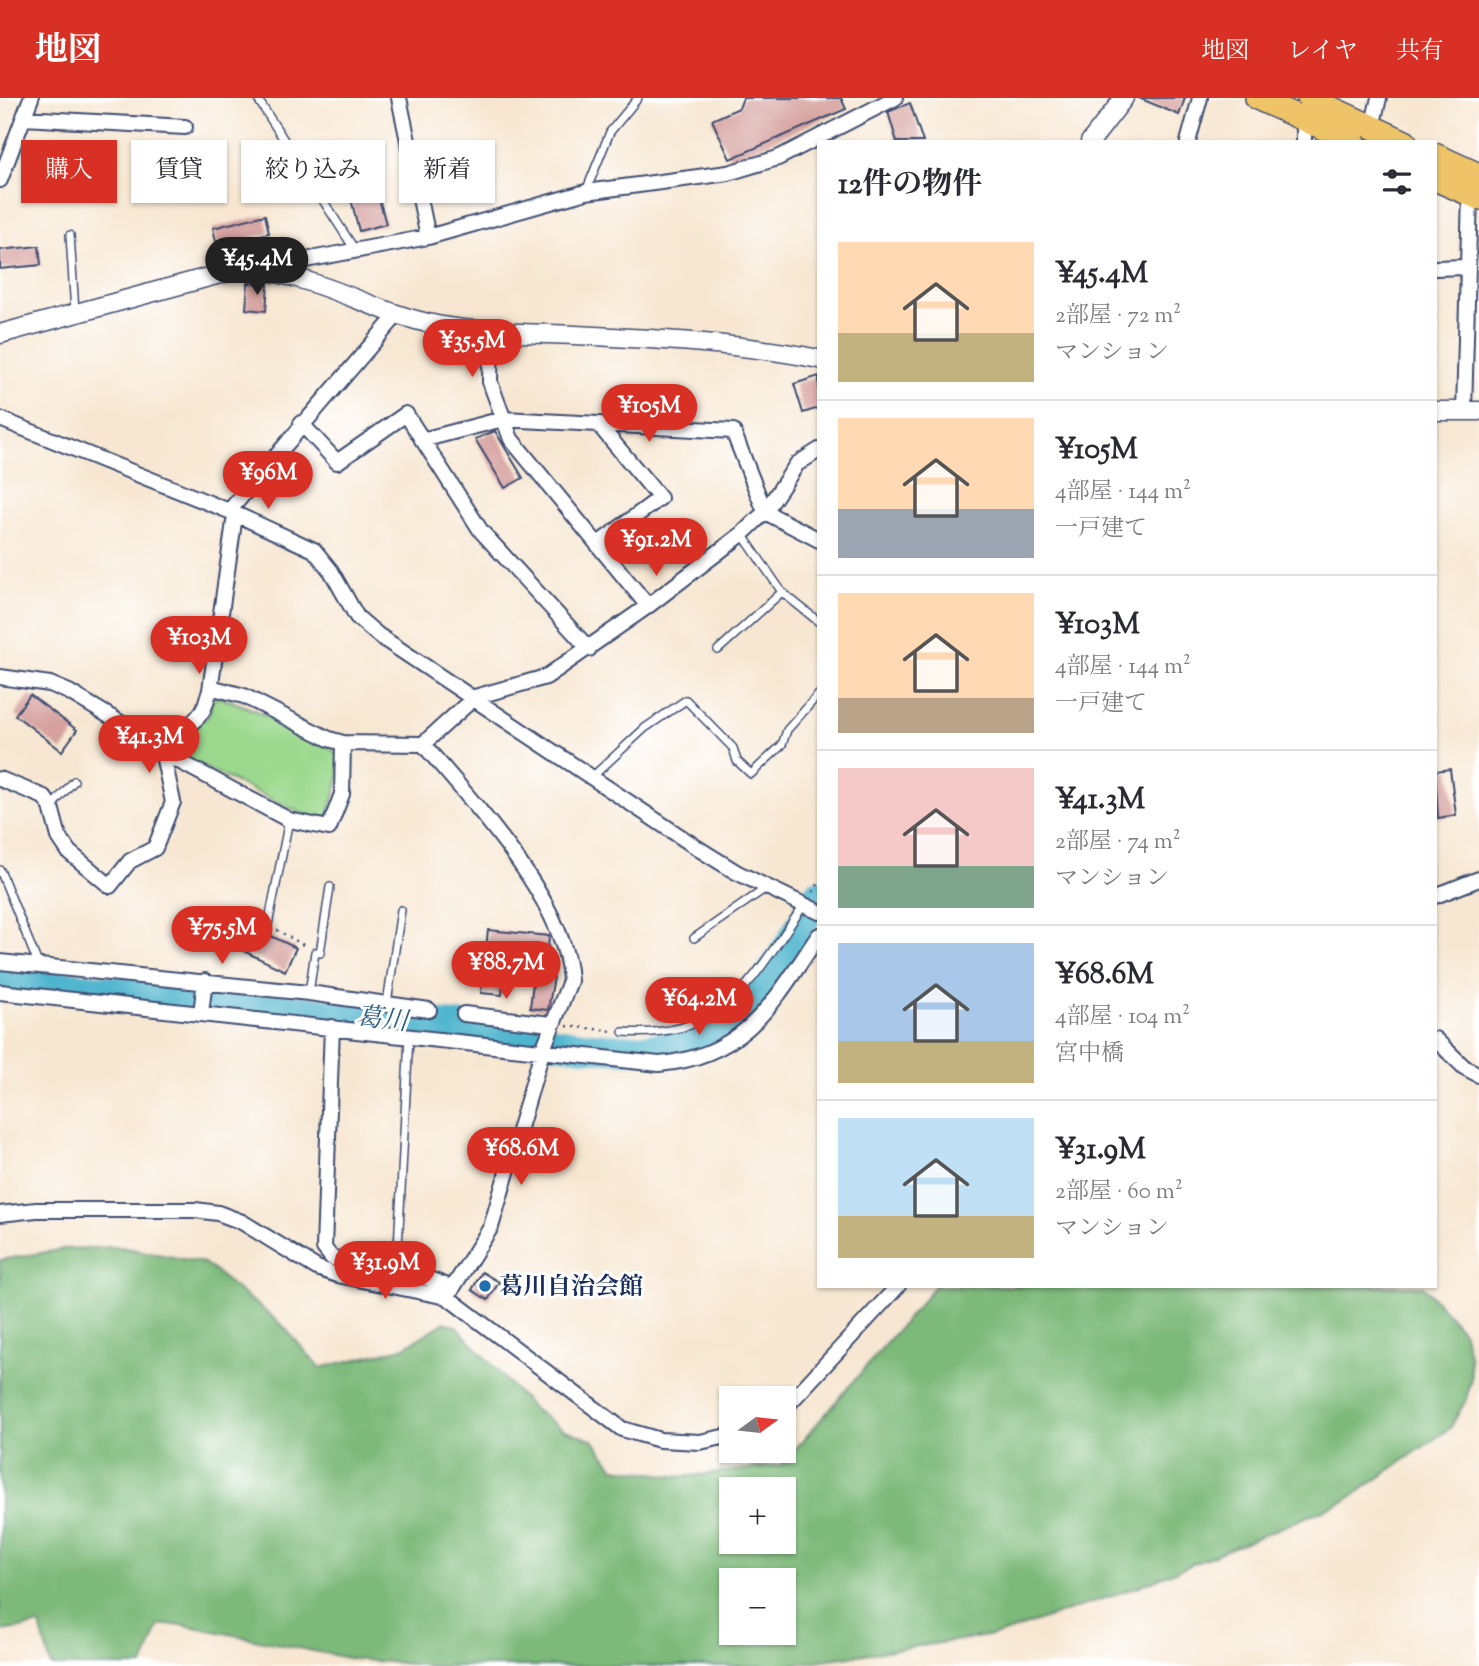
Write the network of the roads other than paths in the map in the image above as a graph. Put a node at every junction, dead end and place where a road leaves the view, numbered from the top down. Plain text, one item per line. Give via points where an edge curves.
1 (31, 98) edge
2 (257, 98) edge
3 (399, 98) edge
4 (638, 98) edge
5 (895, 98) edge
6 (1124, 98) edge
7 (1200, 98) edge
8 (1257, 98) edge
9 (1379, 98) edge
10 (1307, 108) edge
11 (24, 118) junction
12 (185, 127) dead end
13 (1363, 134) edge
14 (1092, 140) edge
15 (1189, 140) edge
16 (1304, 140) edge
17 (1394, 140) edge
18 (1437, 156) edge
19 (1437, 178) edge
20 (0, 180) edge
21 (1477, 186) edge
22 (586, 192) junction
23 (69, 234) dead end
24 (428, 237) junction
25 (355, 250) junction
26 (1466, 267) junction
27 (1437, 268) edge
28 (259, 269) junction
29 (75, 313) junction
30 (396, 316) junction
31 (491, 331) junction
32 (0, 334) edge
33 (817, 359) edge
34 (1437, 411) edge
35 (1471, 411) edge
36 (0, 419) edge
37 (503, 419) junction
38 (301, 423) junction
39 (598, 424) junction
40 (422, 440) junction
41 (815, 455) edge
42 (765, 512) junction
43 (232, 513) junction
44 (742, 534) junction
45 (817, 539) edge
46 (598, 544) junction
47 (782, 592) junction
48 (648, 606) junction
49 (817, 620) edge
50 (589, 649) junction
51 (718, 650) dead end
52 (0, 677) edge
53 (210, 690) junction
54 (817, 696) edge
55 (475, 697) junction
56 (343, 743) junction
57 (423, 744) junction
58 (161, 747) junction
59 (592, 777) junction
60 (0, 779) edge
61 (74, 781) dead end
62 (51, 807) junction
63 (289, 820) junction
64 (0, 870) edge
65 (1479, 879) edge
66 (330, 887) dead end
67 (767, 888) junction
68 (1437, 895) edge
69 (810, 908) edge
70 (401, 911) dead end
71 (268, 925) road end
72 (694, 938) dead end
73 (817, 938) edge
74 (0, 962) edge
75 (39, 966) junction
76 (205, 981) junction
77 (0, 992) edge
78 (309, 993) junction
79 (387, 1003) junction
80 (429, 1010) dead end
81 (201, 1013) junction
82 (464, 1014) dead end
83 (551, 1024) junction
84 (332, 1027) junction
85 (623, 1032) road end
86 (410, 1036) junction
87 (1437, 1041) edge
88 (542, 1052) junction
89 (1479, 1075) edge
90 (0, 1214) edge
91 (397, 1267) junction
92 (896, 1288) edge
93 (450, 1293) junction
94 (796, 1396) edge
95 (719, 1438) edge

1 - 11 street
2 - 25 lane
3 - 24 street
4 - 22 lane via 610,132
5 - 22 street via 778,158 741,169
6 - 14 street
7 - 15 street
8 - 10 main road
9 - 13 street
10 - 13 main road
10 - 16 street
11 - 12 street
11 - 20 street
13 - 17 main road
18 - 21 main road
19 - 21 main road
21 - 26 street
22 - 24 street
23 - 29 lane
24 - 25 street
25 - 28 street
26 - 27 street
26 - 35 street
28 - 29 street via 238,269
28 - 30 street via 288,274
29 - 32 street
30 - 31 street
30 - 38 street
31 - 33 street via 705,341
31 - 37 street via 490,382
34 - 35 street
36 - 43 street
37 - 39 street
37 - 40 street
37 - 46 street via 511,439
38 - 40 street via 337,462 406,414
38 - 43 street
39 - 42 street via 733,430
39 - 46 street via 660,498
40 - 50 street via 481,531
41 - 42 street via 797,464
42 - 44 street
42 - 45 street
43 - 53 street
43 - 55 street via 314,550 357,617
44 - 47 lane
44 - 48 street
46 - 48 street
47 - 49 lane
47 - 51 lane
48 - 50 street
50 - 55 street via 545,677
52 - 58 street via 50,684 69,692
53 - 56 street via 244,696
53 - 58 street via 202,712
54 - 59 lane via 787,730 782,745 751,774 737,761 733,748 686,700 645,728
55 - 57 street
55 - 59 street
56 - 57 street
56 - 63 street via 342,794 329,828
57 - 83 street via 513,856 559,932 570,981
58 - 62 street via 173,802 155,848 131,861 110,886 69,852 59,837
58 - 63 street
59 - 67 street
60 - 62 street via 44,797
61 - 62 lane
63 - 71 lane
64 - 75 lane
65 - 68 street
66 - 78 lane
67 - 69 street
67 - 72 lane
69 - 85 lane via 729,1006 679,1030
70 - 79 lane
73 - 88 street via 759,1021 715,1050 660,1064
74 - 75 street
75 - 76 street
76 - 78 street
76 - 81 street
77 - 81 street
78 - 79 street
79 - 80 street
81 - 84 street
82 - 83 street
83 - 88 street
84 - 86 street
84 - 91 street via 324,1248 332,1258
86 - 88 street
86 - 91 lane
87 - 89 street
88 - 93 street via 492,1227
90 - 93 street via 36,1210 218,1213 337,1275
91 - 93 street
92 - 94 street
93 - 95 street via 622,1429 660,1440

